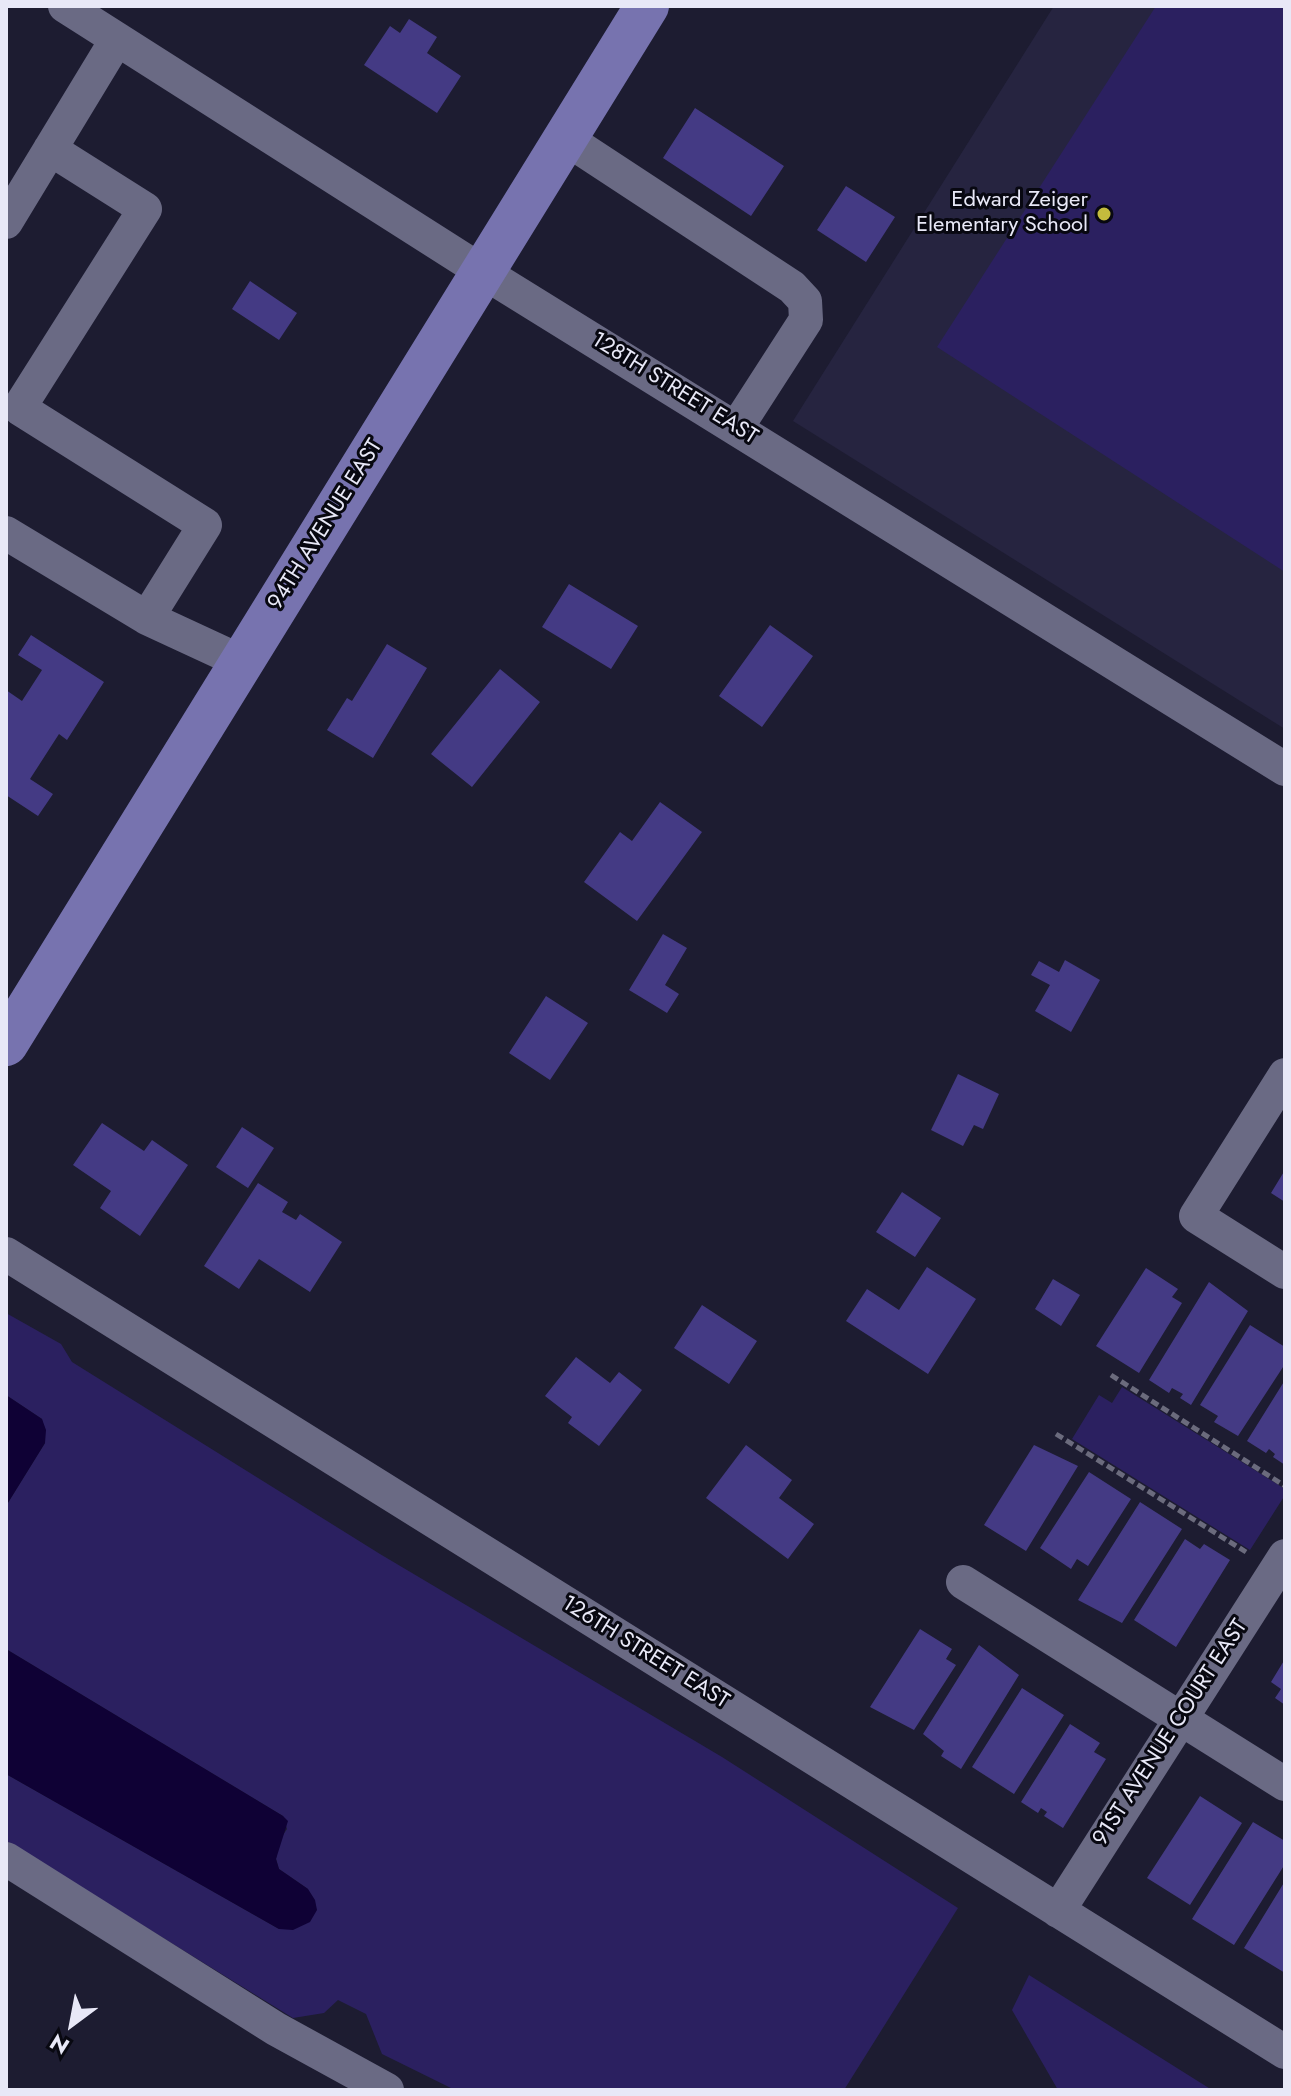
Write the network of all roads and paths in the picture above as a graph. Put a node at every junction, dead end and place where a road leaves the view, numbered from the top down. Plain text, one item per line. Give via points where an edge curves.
1 (65, 6) edge
2 (647, 6) edge
3 (117, 39) junction
4 (565, 138) junction
5 (50, 149) junction
6 (6, 222) edge
7 (483, 272) junction
8 (737, 427) junction
9 (6, 533) edge
10 (147, 618) junction
11 (242, 662) junction
12 (1285, 769) edge
13 (6, 1044) edge
14 (1285, 1075) edge
15 (6, 1254) edge
16 (1285, 1272) edge
17 (1111, 1375) dead end
18 (1056, 1434) dead end
19 (1285, 1486) edge
20 (1269, 1557) edge
21 (963, 1582) dead end
22 (1181, 1718) junction
23 (1285, 1784) edge
24 (6, 1859) edge
25 (1058, 1911) junction
26 (1285, 2052) edge
27 (387, 2090) edge

1 - 3 street, 128TH STREET EAST
2 - 4 main road, 94TH AVENUE EAST
3 - 5 street
3 - 7 street, 128TH STREET EAST
4 - 7 main road, 94TH AVENUE EAST
4 - 8 street via 792,287 805,301 806,320
5 - 6 street
5 - 10 street via 145,209 19,408 205,525
7 - 8 street, 128TH STREET EAST
7 - 11 main road, 94TH AVENUE EAST
8 - 12 street, 128TH STREET EAST
9 - 10 street
10 - 11 street
11 - 13 main road, 94TH AVENUE EAST
14 - 16 street via 1196,1216
15 - 25 street, 126TH STREET EAST
17 - 19 path
18 - 20 path
20 - 22 street, 91ST AVENUE COURT EAST
21 - 22 street
22 - 23 street
22 - 25 street, 91ST AVENUE COURT EAST
24 - 27 street via 276,2029
25 - 26 street, 126TH STREET EAST

